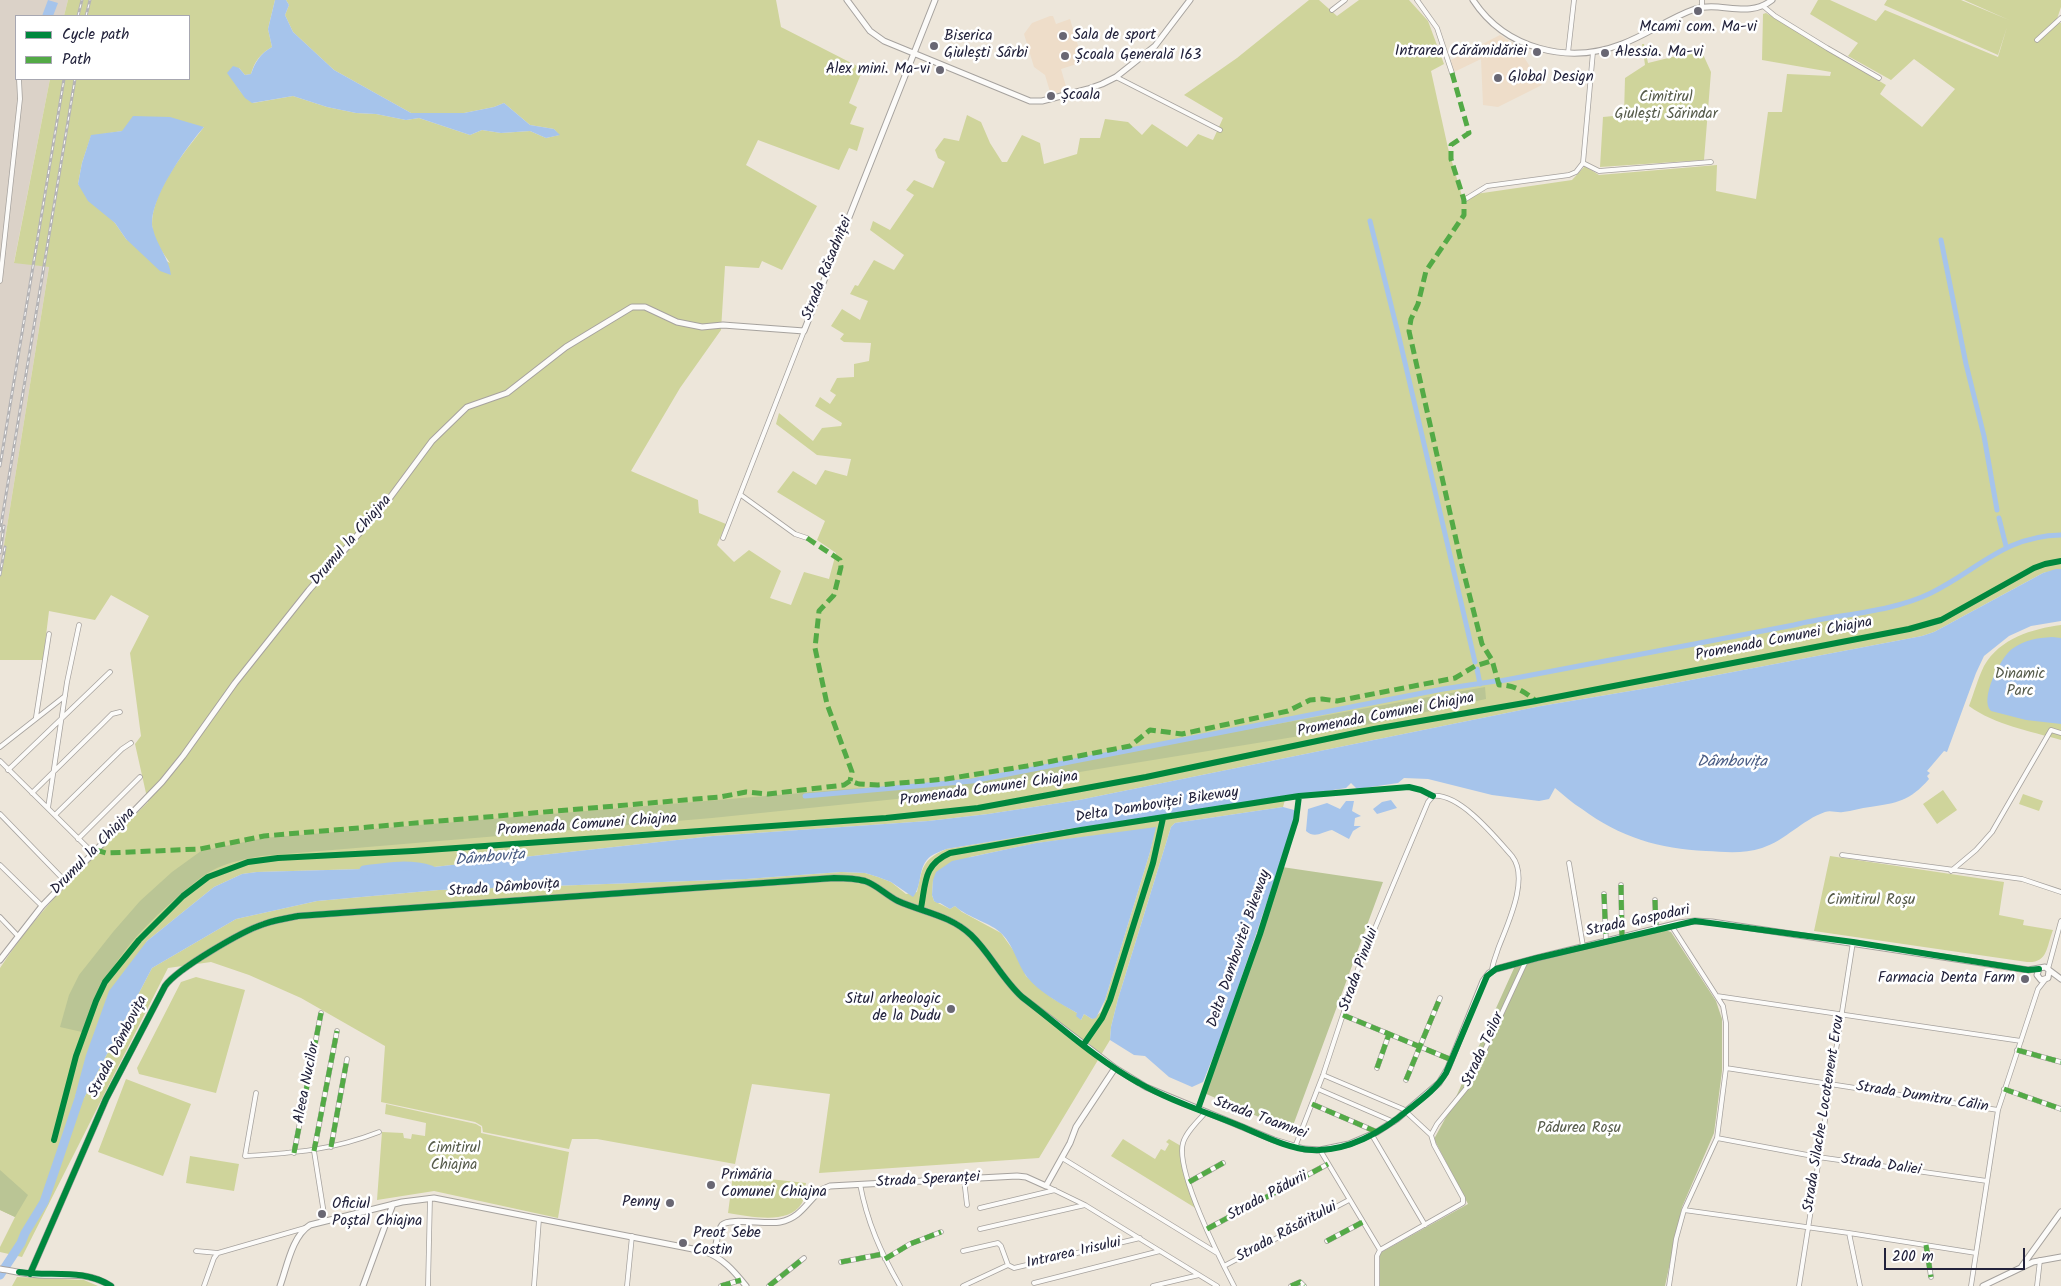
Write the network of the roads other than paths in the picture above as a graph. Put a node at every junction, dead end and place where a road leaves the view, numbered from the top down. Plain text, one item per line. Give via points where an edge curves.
1 (847, 0) edge
2 (935, 0) edge
3 (1190, 0) edge
4 (1346, 0) edge
5 (1417, 0) edge
6 (1473, 0) edge
7 (1574, 0) edge
8 (1702, 0) edge
9 (1772, 0) edge
10 (1763, 6) junction
11 (1702, 8) junction
12 (1332, 10) dead end
13 (2061, 18) edge
14 (2037, 40) dead end
15 (1593, 52) junction
16 (1568, 53) junction
17 (914, 54) junction
18 (1452, 73) dead end
19 (1116, 77) junction
20 (1880, 78) dead end
21 (19, 80) edge
22 (1220, 130) dead end
23 (1711, 162) dead end
24 (1583, 163) junction
25 (1464, 200) dead end
26 (0, 281) edge
27 (804, 331) junction
28 (741, 495) junction
29 (723, 538) dead end
30 (807, 538) dead end
31 (80, 625) dead end
32 (49, 634) dead end
33 (110, 672) dead end
34 (65, 696) junction
35 (120, 712) dead end
36 (36, 717) junction
37 (63, 717) junction
38 (2061, 733) edge
39 (131, 744) dead end
40 (0, 747) edge
41 (0, 761) edge
42 (8, 770) junction
43 (54, 772) junction
44 (140, 777) dead end
45 (32, 792) junction
46 (48, 808) junction
47 (0, 814) edge
48 (55, 815) junction
49 (78, 839) junction
50 (93, 853) junction
51 (1842, 855) dead end
52 (1569, 863) dead end
53 (0, 865) edge
54 (1951, 870) junction
55 (65, 881) junction
56 (1620, 885) dead end
57 (2061, 892) edge
58 (1604, 894) dead end
59 (1655, 900) dead end
60 (42, 906) junction
61 (0, 917) edge
62 (2061, 920) edge
63 (1671, 925) junction
64 (1656, 929) junction
65 (18, 935) junction
66 (1622, 937) junction
67 (1606, 941) junction
68 (1853, 942) junction
69 (1583, 946) junction
70 (0, 960) edge
71 (1526, 961) junction
72 (2025, 969) junction
73 (2045, 969) junction
74 (1492, 971) junction
75 (2037, 976) junction
76 (2060, 978) edge
77 (2046, 979) junction
78 (2038, 989) junction
79 (1717, 996) junction
80 (1440, 998) dead end
81 (322, 1013) dead end
82 (1841, 1014) junction
83 (1343, 1015) junction
84 (337, 1031) dead end
85 (1389, 1034) junction
86 (2020, 1041) junction
87 (1420, 1047) junction
88 (2018, 1050) junction
89 (347, 1059) dead end
90 (1452, 1060) junction
91 (2061, 1062) edge
92 (1115, 1068) junction
93 (1377, 1068) dead end
94 (1726, 1068) junction
95 (1323, 1075) junction
96 (1406, 1080) dead end
97 (1830, 1084) junction
98 (1318, 1089) junction
99 (2004, 1089) junction
100 (256, 1093) dead end
101 (1312, 1104) junction
102 (2061, 1109) edge
103 (1998, 1110) junction
104 (1407, 1111) junction
105 (1206, 1112) junction
106 (1394, 1122) junction
107 (379, 1132) dead end
108 (1374, 1133) junction
109 (1431, 1135) junction
110 (1717, 1138) junction
111 (331, 1147) junction
112 (1295, 1147) junction
113 (1320, 1150) junction
114 (314, 1151) junction
115 (294, 1153) junction
116 (1818, 1157) junction
117 (1062, 1158) junction
118 (1223, 1163) dead end
119 (1328, 1164) junction
120 (964, 1178) junction
121 (1987, 1181) junction
122 (1189, 1182) junction
123 (860, 1184) junction
124 (1046, 1186) junction
125 (1055, 1190) junction
126 (430, 1198) junction
127 (1349, 1200) junction
128 (393, 1204) junction
129 (967, 1205) dead end
130 (1085, 1205) junction
131 (980, 1208) dead end
132 (1684, 1210) junction
133 (2061, 1212) edge
134 (539, 1219) junction
135 (325, 1220) junction
136 (1363, 1222) junction
137 (1425, 1225) junction
138 (1808, 1227) junction
139 (306, 1228) junction
140 (980, 1229) dead end
141 (1207, 1229) junction
142 (941, 1232) dead end
143 (1849, 1233) junction
144 (632, 1236) junction
145 (1140, 1238) junction
146 (1327, 1241) dead end
147 (1926, 1245) junction
148 (1380, 1250) junction
149 (196, 1251) dead end
150 (963, 1251) dead end
151 (1160, 1251) junction
152 (218, 1253) junction
153 (1217, 1253) junction
154 (1976, 1253) junction
155 (714, 1255) junction
156 (884, 1257) junction
157 (2061, 1257) edge
158 (804, 1258) dead end
159 (2040, 1260) junction
160 (841, 1262) dead end
161 (1008, 1265) junction
162 (1224, 1266) junction
163 (2022, 1266) junction
164 (0, 1269) edge
165 (30, 1274) junction
166 (1199, 1275) junction
167 (1931, 1277) dead end
168 (741, 1280) junction
169 (1034, 1283) dead end
170 (111, 1286) edge
171 (204, 1286) edge
172 (280, 1286) edge
173 (363, 1286) edge
174 (428, 1286) edge
175 (534, 1286) edge
176 (627, 1286) edge
177 (721, 1286) edge
178 (746, 1286) edge
179 (769, 1286) edge
180 (900, 1286) edge
181 (963, 1286) edge
182 (1154, 1286) edge
183 (1218, 1286) edge
184 (1234, 1286) edge
185 (1291, 1286) edge
186 (1304, 1286) edge
187 (1378, 1286) edge
188 (1669, 1286) edge
189 (1799, 1286) edge
190 (1860, 1286) edge
191 (1971, 1286) edge
192 (1983, 1286) edge
193 (2037, 1286) edge

1 - 17 street via 870,31
2 - 17 street, Strada Răsadniței
3 - 19 street via 1155,46
4 - 12 street
5 - 18 street via 1437,28
6 - 16 street via 1486,18 1516,40 1538,49
7 - 16 street
8 - 11 street
9 - 10 street
10 - 11 street via 1752,10
10 - 20 street
11 - 15 street via 1627,42
13 - 14 street
15 - 16 street
15 - 24 street
17 - 19 street via 1030,100 1042,101 1080,91
17 - 27 street, Strada Răsadniței
19 - 22 street
21 - 26 street via 20,99
23 - 24 street via 1599,171
24 - 25 street via 1569,175 1487,186
27 - 28 street, Strada Răsadniței
27 - 50 street, Drumul la Chiajna via 754,326 702,327 676,322 645,307 632,307 574,342 515,387 463,410 423,451 386,503 308,590 162,782
28 - 29 street, Strada Răsadniței
28 - 30 street via 795,534
31 - 34 street
32 - 36 street
33 - 37 street
34 - 36 street
34 - 37 street
35 - 43 street via 112,714
36 - 40 street
37 - 42 street
37 - 43 street
38 - 54 street via 2051,730 1992,832
39 - 48 street
41 - 42 street
42 - 45 street
43 - 45 street
43 - 46 street
44 - 49 street
45 - 46 street
46 - 48 street
47 - 55 street
48 - 49 street
49 - 50 street
50 - 55 street, Drumul la Chiajna
51 - 54 street
52 - 69 street, Strada Gospodari
53 - 60 street
54 - 57 street via 2022,879
55 - 60 street, Drumul la Chiajna
56 - 66 street
58 - 67 street
59 - 64 street
60 - 65 street, Drumul la Chiajna
61 - 65 street
62 - 73 street
63 - 64 street, Strada Gospodari
63 - 68 street, Strada Gospodari via 1712,922
63 - 79 street
64 - 66 street, Strada Gospodari
65 - 70 street, Drumul la Chiajna
66 - 67 street, Strada Gospodari
67 - 69 street, Strada Gospodari
68 - 72 street, Strada Gospodari
68 - 82 street, Strada Silache Locotenent Erou
69 - 71 street, Strada Gospodari
71 - 74 street, Strada Gospodari
71 - 109 street, Strada Teilor via 1468,1086
72 - 73 street, Strada Gospodari
72 - 75 street, Strada Gospodari
73 - 75 street
73 - 76 street
73 - 77 street
74 - 83 street, Strada Pinului via 1515,902 1519,876 1517,862 1468,811 1443,797 1433,796 1370,940
74 - 90 street via 1484,981
75 - 77 street, Strada Gospodari
75 - 78 street
76 - 77 street, Strada Gospodari
77 - 78 street
78 - 86 street
79 - 82 street
79 - 94 street via 1726,1017
80 - 87 street
81 - 115 street, Aleea Nucilor
82 - 86 street
82 - 97 street, Strada Silache Locotenent Erou
83 - 85 street
83 - 95 street, Strada Pinului
84 - 114 street, Aleea Nucilor
85 - 87 street
85 - 93 street
86 - 88 street
87 - 90 street
87 - 96 street
88 - 91 street
88 - 99 street
89 - 111 street
90 - 104 street, Strada Toamnei via 1444,1077
92 - 105 street, Strada Toamnei via 1146,1087
92 - 117 street via 1076,1127
92 - 165 street, Strada Dâmbovița via 1015,990 963,928 898,901 858,879 834,878 284,919 246,932 174,975 164,986 113,1084
94 - 97 street, Strada Dumitru Călin
94 - 110 street
95 - 98 street, Strada Pinului
95 - 104 street
97 - 103 street, Strada Dumitru Călin
97 - 116 street, Strada Silache Locotenent Erou
98 - 101 street, Strada Pinului
98 - 106 street
99 - 102 street
99 - 103 street
100 - 115 street via 245,1156
101 - 108 street
101 - 112 street, Strada Pinului
103 - 121 street
104 - 106 street, Strada Toamnei
104 - 109 street
105 - 112 street, Strada Toamnei
105 - 122 street via 1182,1146
106 - 108 street, Strada Toamnei
107 - 111 street
108 - 113 street, Strada Toamnei via 1339,1147
108 - 137 street
109 - 137 street via 1464,1201
110 - 116 street, Strada Daliei
110 - 132 street
111 - 114 street
112 - 113 street, Strada Toamnei
113 - 119 street
114 - 115 street
114 - 135 street, Aleea Nucilor
116 - 121 street, Strada Daliei
116 - 138 street, Strada Silache Locotenent Erou
117 - 124 street
117 - 153 street
118 - 122 street
119 - 127 street
119 - 141 street, Strada Pădurii
120 - 123 street, Strada Speranței
120 - 124 street, Strada Speranței via 1020,1176
120 - 129 street
121 - 154 street
122 - 141 street
123 - 155 street, Strada Speranței via 824,1188 801,1212 782,1222 724,1223
123 - 156 street via 869,1222
124 - 125 street, Strada Speranței
125 - 130 street, Strada Speranței
125 - 131 street
126 - 128 street
126 - 134 street
126 - 174 street
127 - 136 street
127 - 162 street, Strada Răsăritului
128 - 135 street
128 - 173 street
130 - 140 street
130 - 145 street, Strada Speranței
132 - 138 street
132 - 188 street
133 - 163 street
134 - 144 street
134 - 175 street
135 - 139 street
136 - 146 street
136 - 148 street
137 - 148 street
138 - 143 street
138 - 189 street, Strada Silache Locotenent Erou
139 - 152 street
139 - 172 street via 300,1235
141 - 153 street
142 - 156 street
143 - 147 street
143 - 190 street
144 - 155 street
144 - 176 street
145 - 151 street, Strada Speranței
145 - 161 street, Intrarea Irisului via 1014,1268
147 - 154 street
147 - 167 street
148 - 187 street via 1377,1256
149 - 152 street
150 - 161 street, Intrarea Irisului via 998,1243
151 - 166 street, Strada Speranței
151 - 169 street
152 - 171 street
153 - 162 street
154 - 191 street
155 - 168 street
156 - 160 street
156 - 180 street
157 - 159 street
158 - 179 street
159 - 163 street
159 - 193 street
161 - 181 street
162 - 184 street
163 - 192 street
164 - 165 street
165 - 170 street via 82,1275
166 - 182 street
166 - 183 street, Strada Speranței
168 - 177 street
168 - 178 street
185 - 186 street via 1300,1282

